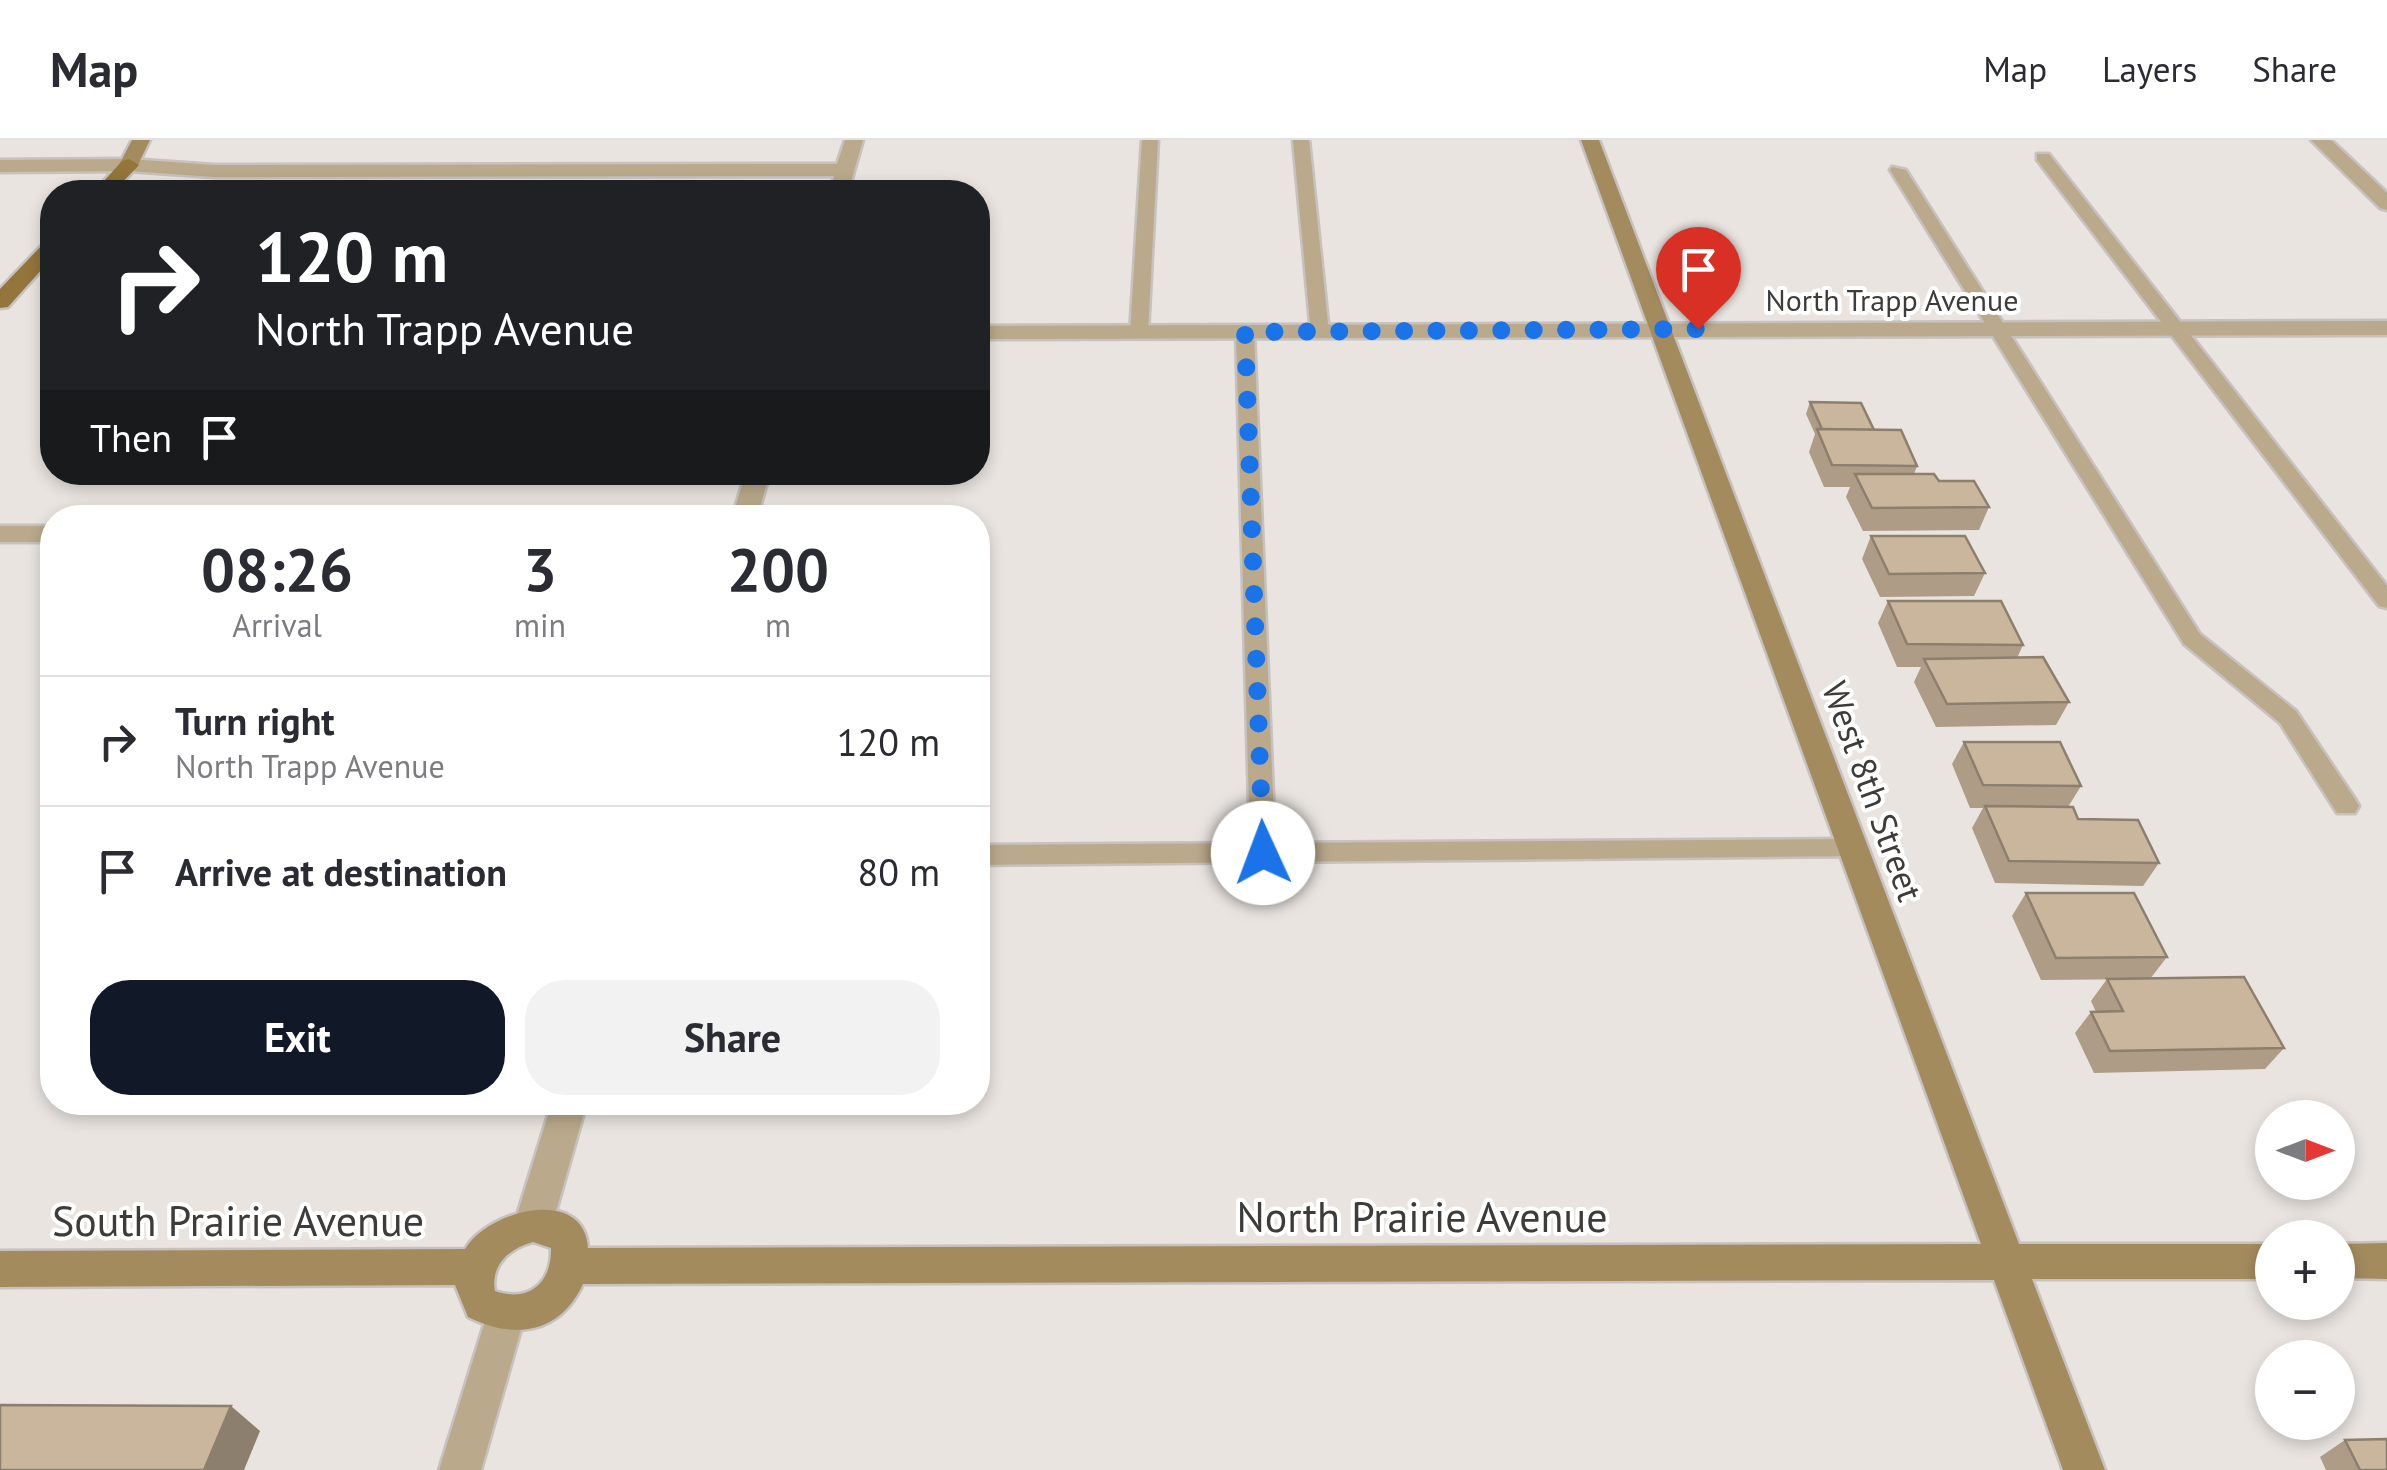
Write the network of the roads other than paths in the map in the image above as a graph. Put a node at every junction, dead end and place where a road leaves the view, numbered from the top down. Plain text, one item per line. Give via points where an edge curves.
1 (141, 140) edge
2 (854, 140) edge
3 (1150, 140) edge
4 (1301, 140) edge
5 (1590, 140) edge
6 (2320, 140) edge
7 (2043, 156) dead end
8 (0, 166) edge
9 (129, 166) junction
10 (845, 170) junction
11 (1898, 170) dead end
12 (115, 180) edge
13 (842, 180) edge
14 (2387, 204) edge
15 (40, 259) edge
16 (0, 302) edge
17 (2387, 328) edge
18 (1661, 329) junction
19 (1998, 330) junction
20 (2178, 330) junction
21 (990, 332) edge
22 (1139, 332) junction
23 (1245, 332) junction
24 (1320, 332) junction
25 (0, 534) edge
26 (40, 534) edge
27 (2387, 602) edge
28 (2346, 806) dead end
29 (1855, 849) junction
30 (1263, 853) junction
31 (990, 855) edge
32 (566, 1115) edge
33 (534, 1224) junction
34 (2255, 1261) edge
35 (2355, 1261) edge
36 (2387, 1261) edge
37 (2007, 1262) junction
38 (572, 1266) junction
39 (476, 1267) junction
40 (0, 1268) edge
41 (506, 1316) junction
42 (460, 1470) edge
43 (2084, 1470) edge

1 - 9 street
2 - 10 street
3 - 22 lane
4 - 24 lane
5 - 18 street, West 8th Street
6 - 14 street
7 - 20 lane
8 - 9 street
9 - 10 street via 214,172
9 - 12 main road
10 - 13 street
11 - 19 lane
15 - 16 main road
17 - 20 street, North Trapp Avenue
18 - 19 street, North Trapp Avenue
18 - 24 street, North Trapp Avenue
18 - 29 street, West 8th Street
19 - 20 street, North Trapp Avenue
19 - 28 lane via 2192,639 2288,717
20 - 27 lane
21 - 22 street, North Trapp Avenue
22 - 23 street, North Trapp Avenue
23 - 24 street, North Trapp Avenue
23 - 30 lane
25 - 26 street
29 - 30 lane
29 - 37 street, West 8th Street
30 - 31 lane
32 - 33 street
33 - 38 street via 569,1240
33 - 39 street via 505,1234
34 - 37 street, North Prairie Avenue
35 - 36 street
37 - 38 street, North Prairie Avenue
37 - 43 street, West 8th Street
38 - 41 street via 566,1282 541,1306
39 - 40 street, South Prairie Avenue
39 - 41 street via 481,1305
41 - 42 street

